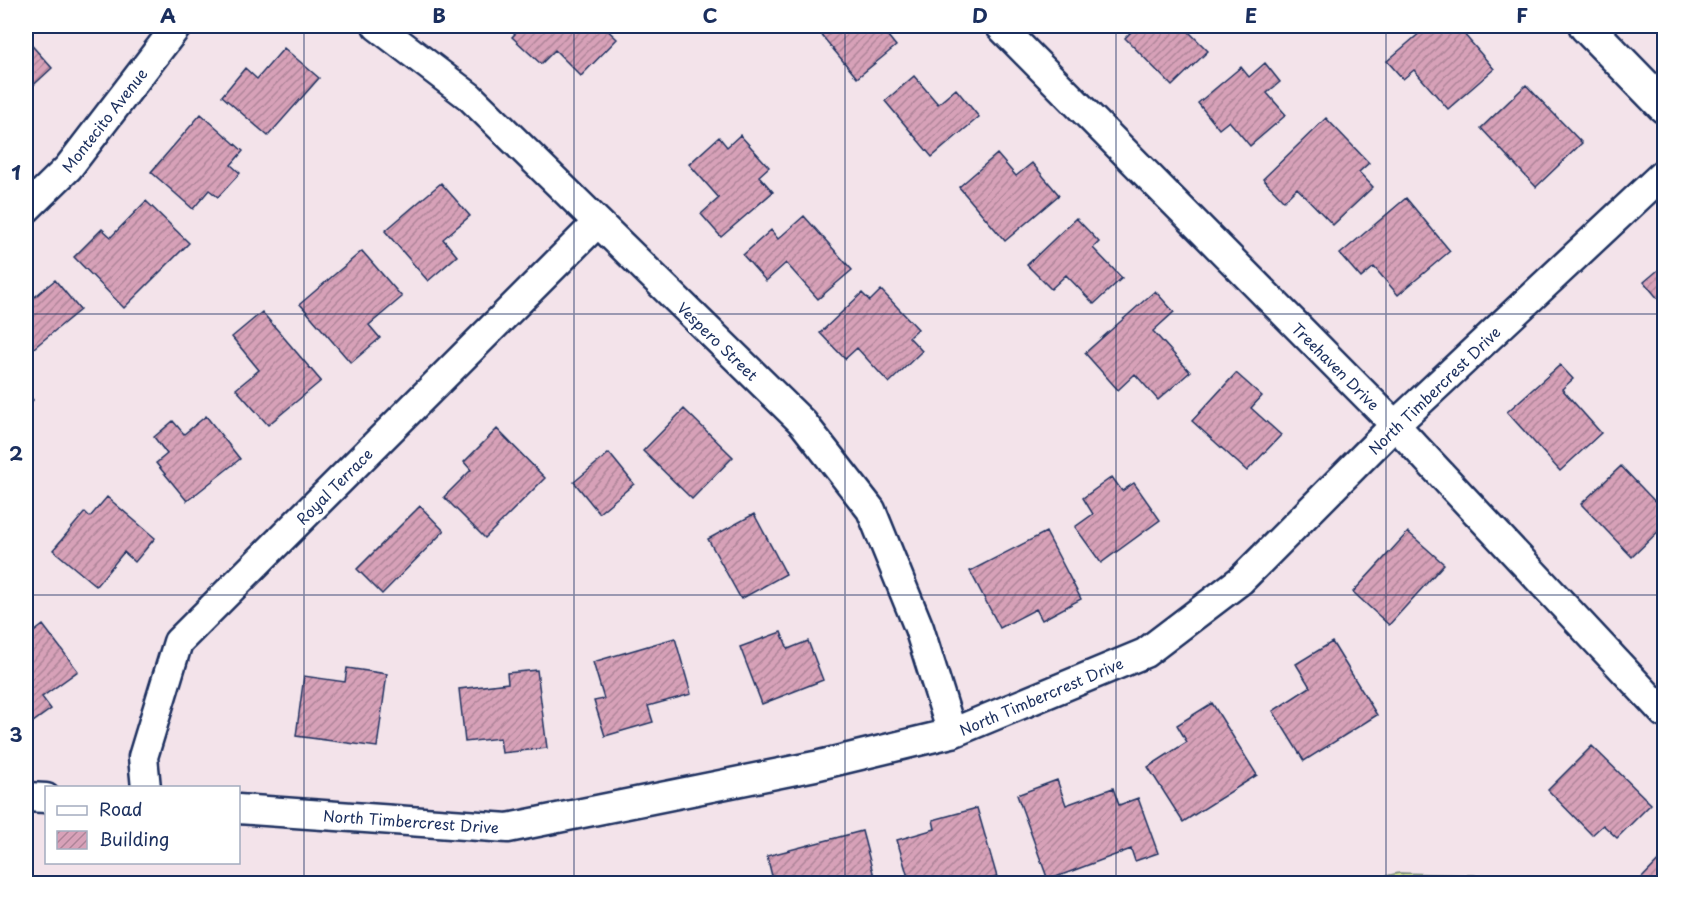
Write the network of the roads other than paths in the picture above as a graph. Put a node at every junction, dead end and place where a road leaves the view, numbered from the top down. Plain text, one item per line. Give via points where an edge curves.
1 (177, 26) edge
2 (377, 26) edge
3 (999, 26) edge
4 (1586, 26) edge
5 (1665, 106) edge
6 (1665, 173) edge
7 (26, 209) edge
8 (597, 223) junction
9 (1395, 425) junction
10 (1665, 713) edge
11 (952, 733) junction
12 (146, 786) edge
13 (26, 797) edge
14 (45, 798) edge
15 (240, 809) edge

1 - 7 street, Montecito Avenue via 68,168
2 - 8 street, Vespero Street via 470,97
3 - 9 street, Treehaven Drive
4 - 5 street
6 - 9 street, North Timbercrest Drive
8 - 11 street, Vespero Street via 803,423 870,510 919,628
8 - 12 street, Royal Terrace via 178,642 143,757
9 - 10 street, Treehaven Drive
9 - 11 street, North Timbercrest Drive via 1241,580 1145,652
11 - 15 street, North Timbercrest Drive via 815,766 508,828
13 - 14 street

